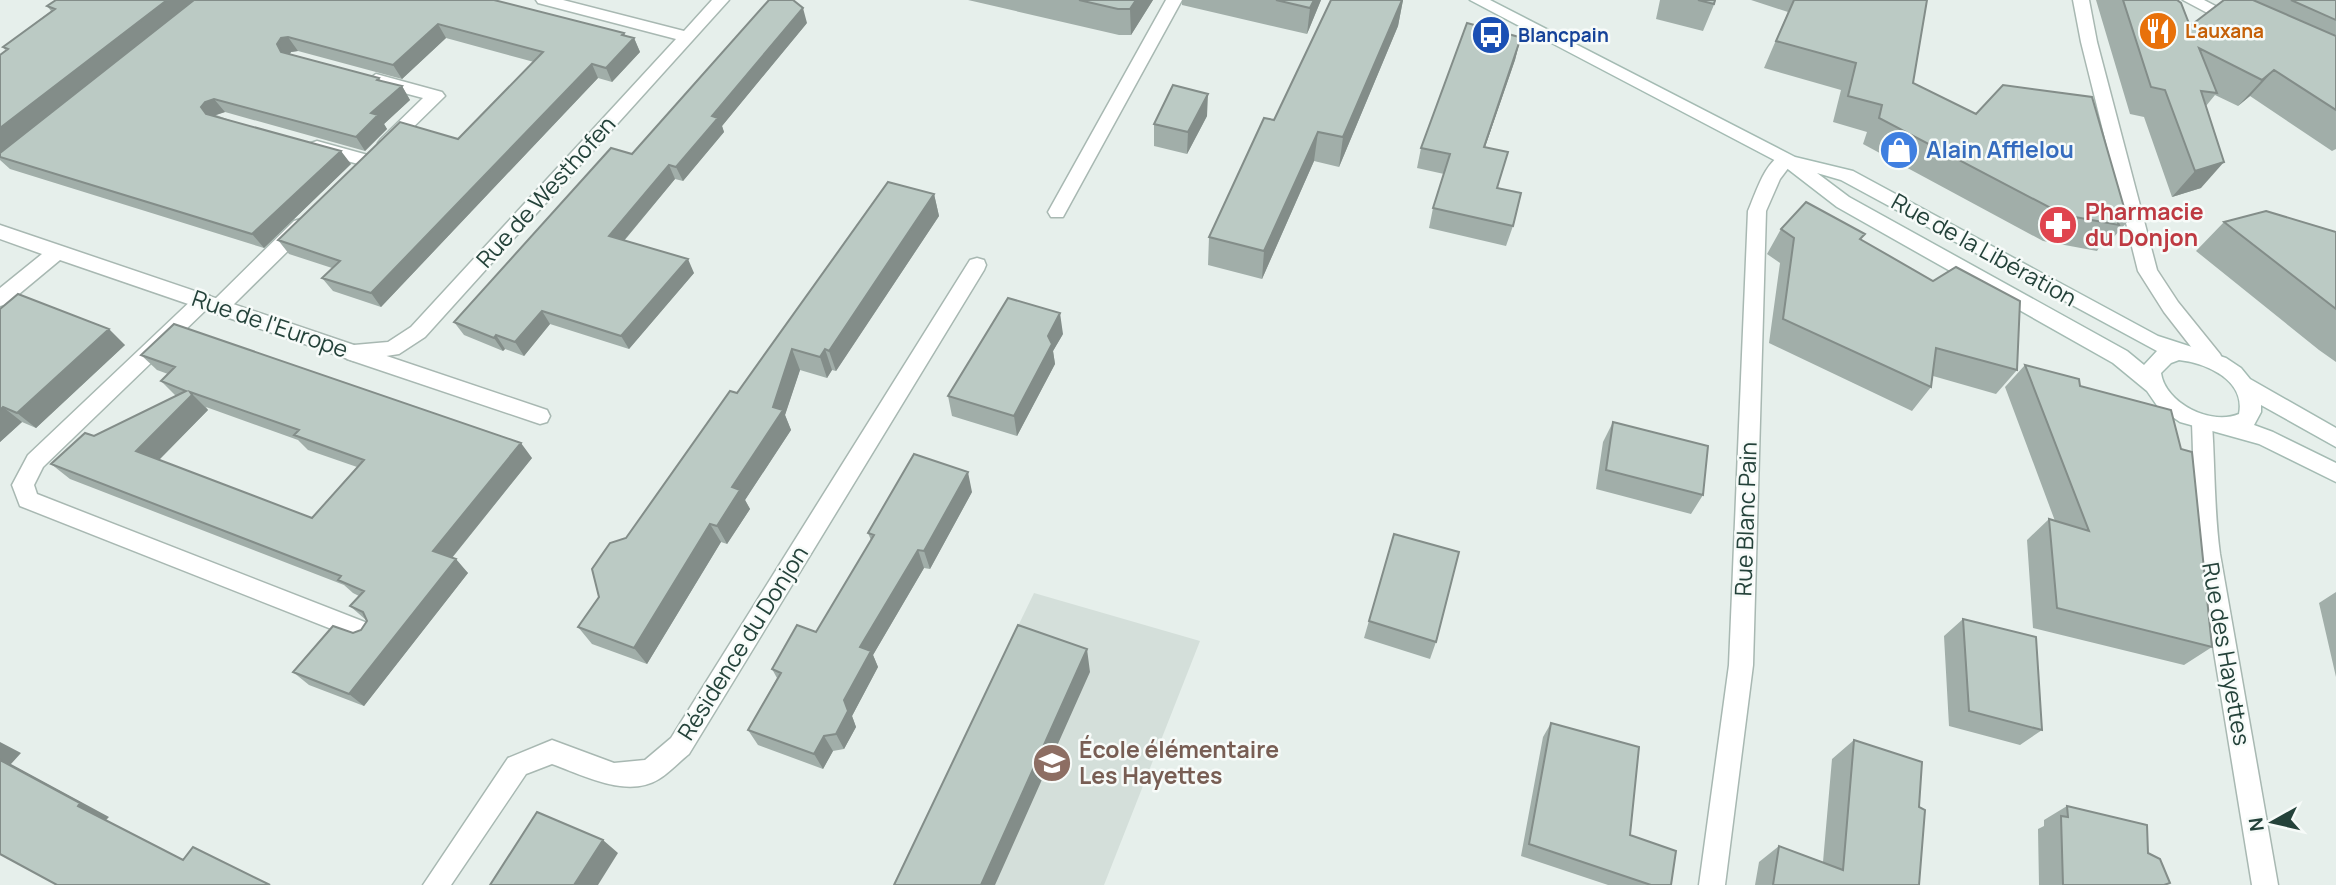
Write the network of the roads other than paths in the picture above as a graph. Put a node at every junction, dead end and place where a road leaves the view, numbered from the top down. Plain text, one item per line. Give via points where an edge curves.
1 (544, 0) edge
2 (720, 0) edge
3 (1174, 0) edge
4 (1478, 0) edge
5 (2081, 0) edge
6 (2191, 0) edge
7 (2256, 31) edge
8 (687, 37) junction
9 (360, 76) edge
10 (303, 143) edge
11 (1786, 159) junction
12 (369, 161) junction
13 (349, 180) edge
14 (319, 209) edge
15 (1057, 212) dead end
16 (0, 232) edge
17 (57, 252) junction
18 (976, 265) dead end
19 (0, 299) edge
20 (211, 304) junction
21 (2179, 352) junction
22 (354, 353) junction
23 (2213, 360) junction
24 (2153, 385) junction
25 (2245, 386) junction
26 (540, 416) dead end
27 (2202, 423) junction
28 (2228, 425) junction
29 (2336, 438) edge
30 (2336, 473) edge
31 (367, 633) edge
32 (436, 885) edge
33 (1712, 885) edge
34 (2265, 885) edge

1 - 8 street
2 - 8 street, Rue de Westhofen
3 - 15 street
4 - 11 street, Rue de la Libération
5 - 23 street via 2148,271
6 - 7 street
8 - 22 street, Rue de Westhofen via 418,332 391,349
9 - 12 street via 436,96
10 - 12 street
11 - 21 street, Rue de la Libération via 1847,175 2130,330
11 - 24 street, Rue de la Libération via 1843,202 2120,358
11 - 33 street, Rue Blanc Pain via 1772,176 1757,211 1741,665
12 - 13 street
14 - 20 street
16 - 17 street, Rue de l'Europe
17 - 19 street
17 - 20 street, Rue de l'Europe
18 - 32 street, Résidence du Donjon via 680,746 650,771 614,775 552,752 517,766
20 - 22 street, Rue de l'Europe
20 - 31 street via 35,461 23,485 27,500
21 - 23 street
21 - 24 street via 2154,362 2150,372
22 - 26 street, Rue de l'Europe
23 - 25 street
24 - 27 street via 2176,411
25 - 28 street via 2252,400 2250,412 2242,421
25 - 29 street
27 - 28 street
27 - 34 street, Rue des Hayettes via 2204,519
28 - 30 street

